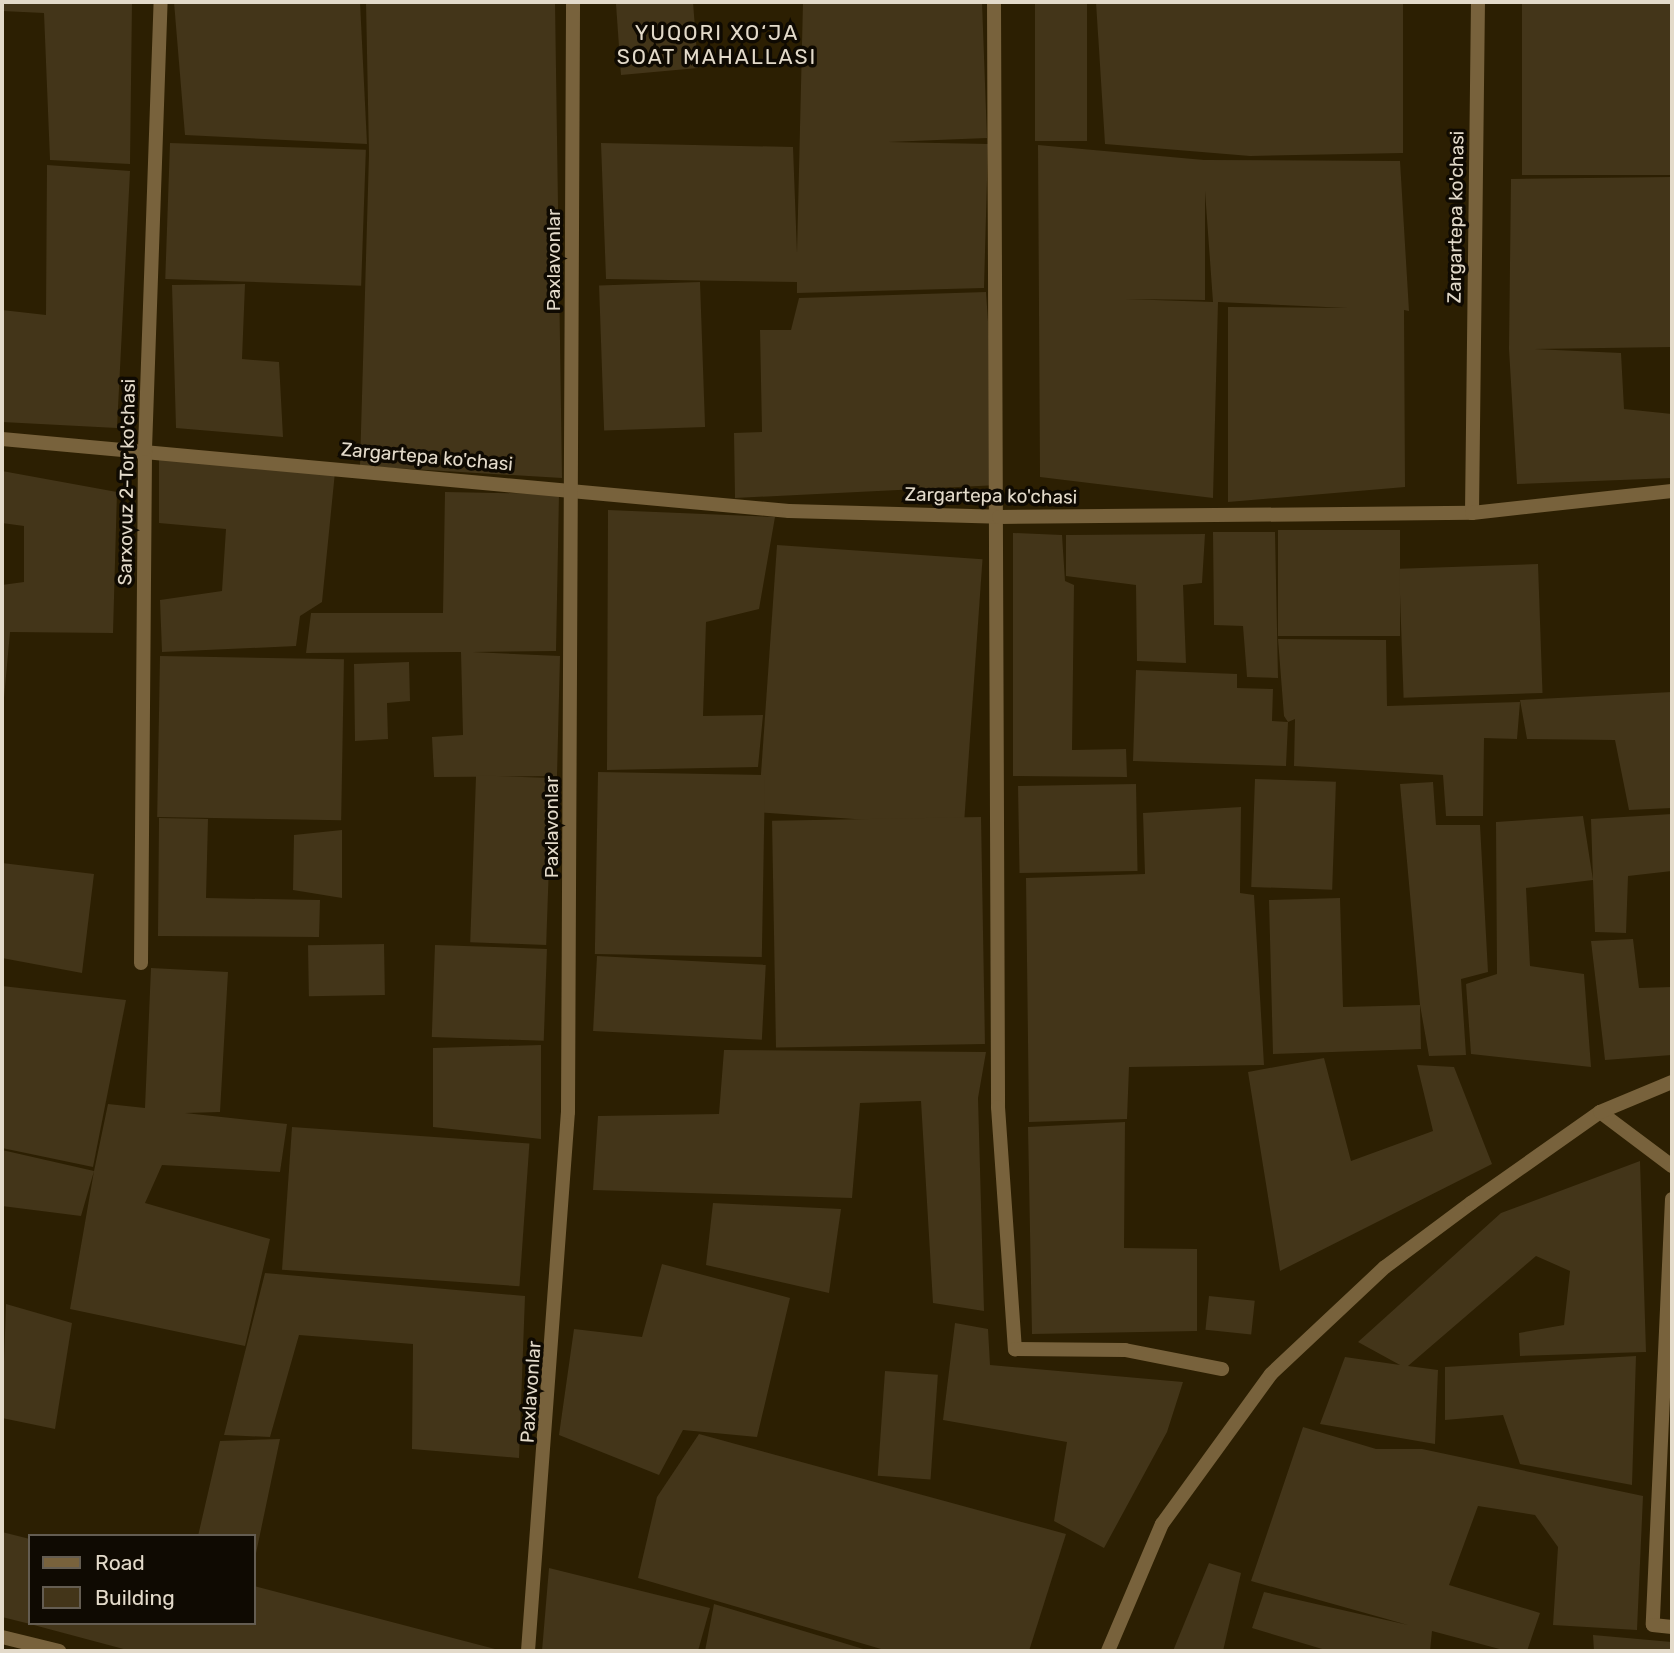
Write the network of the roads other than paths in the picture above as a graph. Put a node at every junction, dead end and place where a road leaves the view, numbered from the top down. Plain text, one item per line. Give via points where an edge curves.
1 (161, 2) edge
2 (573, 2) edge
3 (994, 2) edge
4 (1478, 2) edge
5 (2, 439) edge
6 (145, 449) junction
7 (574, 491) junction
8 (1672, 491) edge
9 (1472, 513) junction
10 (999, 517) junction
11 (141, 963) dead end
12 (1672, 1082) edge
13 (1600, 1112) junction
14 (1672, 1166) edge
15 (1672, 1199) edge
16 (1222, 1370) dead end
17 (1672, 1627) edge
18 (2, 1637) edge
19 (59, 1651) edge
20 (528, 1651) edge
21 (1108, 1651) edge

1 - 6 street, Sarxovuz 2-Tor ko'chasi
2 - 7 street, Paxlavonlar
3 - 10 street
4 - 9 street, Zargartepa ko'chasi
5 - 6 street, Zargartepa ko'chasi
6 - 7 street, Zargartepa ko'chasi
6 - 11 street, Sarxovuz 2-Tor ko'chasi
7 - 10 street, Zargartepa ko'chasi via 777,510
7 - 20 street, Paxlavonlar via 568,1112
8 - 9 street
9 - 10 street, Zargartepa ko'chasi
10 - 16 street via 998,1107 1015,1349 1125,1350
12 - 13 street
13 - 14 street
13 - 21 street via 1385,1267 1270,1374 1162,1524
15 - 17 street via 1653,1625
18 - 19 street

